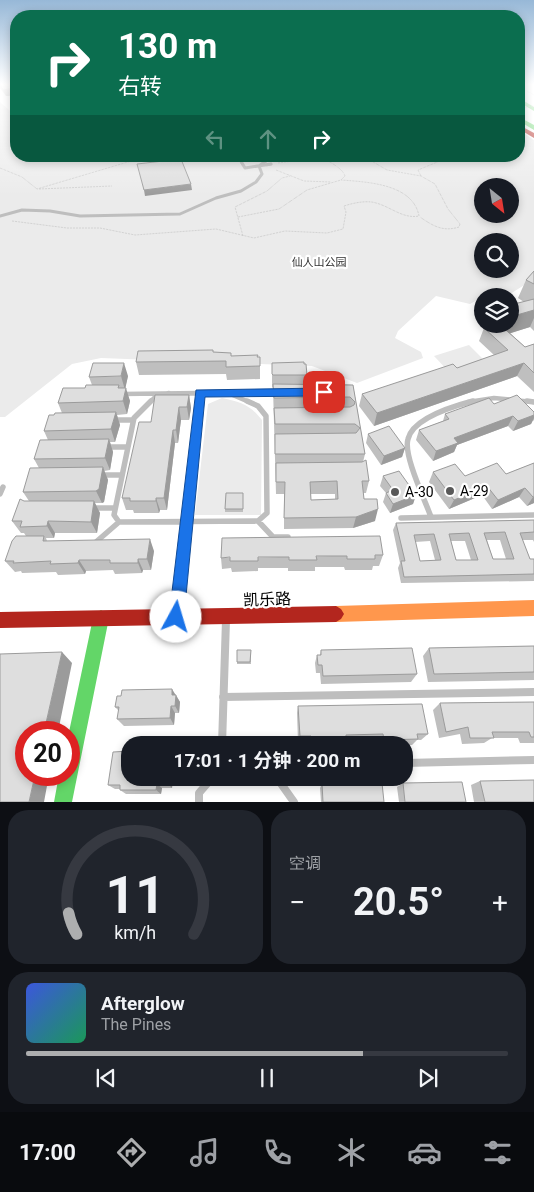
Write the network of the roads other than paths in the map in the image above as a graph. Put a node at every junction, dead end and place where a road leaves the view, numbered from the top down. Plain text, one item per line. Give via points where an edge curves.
1 (528, 123) edge
2 (534, 136) edge
3 (241, 162) edge
4 (265, 162) edge
5 (271, 164) road end
6 (259, 166) junction
7 (0, 216) edge
8 (286, 392) edge
9 (169, 393) junction
10 (200, 393) junction
11 (228, 393) junction
12 (119, 394) edge
13 (534, 402) edge
14 (266, 416) junction
15 (276, 416) edge
16 (105, 420) edge
17 (134, 420) junction
18 (267, 442) junction
19 (276, 442) edge
20 (101, 447) edge
21 (128, 447) junction
22 (276, 470) edge
23 (267, 471) junction
24 (122, 475) junction
25 (94, 476) edge
26 (3, 487) dead end
27 (0, 494) edge
28 (78, 508) edge
29 (115, 508) junction
30 (534, 515) edge
31 (431, 517) junction
32 (401, 518) dead end
33 (258, 521) junction
34 (119, 522) junction
35 (186, 522) junction
36 (293, 537) edge
37 (89, 542) edge
38 (534, 608) edge
39 (176, 617) junction
40 (226, 617) junction
41 (101, 618) junction
42 (0, 620) edge
43 (534, 692) edge
44 (223, 697) junction
45 (222, 736) edge
46 (534, 760) edge
47 (413, 763) edge
48 (205, 786) edge
49 (283, 786) edge
50 (63, 802) edge
51 (199, 802) edge
52 (294, 802) edge

1 - 2 main road
3 - 6 lane via 245,168
4 - 6 lane
5 - 6 lane
6 - 7 lane via 262,174 256,182 180,214 80,216 22,210
8 - 11 lane
9 - 10 lane
9 - 12 lane
9 - 17 lane via 156,396
10 - 11 lane
10 - 35 lane
11 - 14 lane via 258,406
13 - 31 lane via 476,400 434,415 415,427 409,434 408,448
14 - 15 lane
14 - 18 lane
16 - 17 lane
17 - 21 lane
18 - 19 lane
18 - 23 lane
20 - 21 lane
21 - 24 lane
22 - 23 lane
23 - 33 lane via 267,513
24 - 25 lane
24 - 29 lane
26 - 27 lane
28 - 29 lane
29 - 34 lane via 114,515
30 - 31 lane
31 - 32 lane
33 - 35 lane
33 - 36 lane via 273,537
34 - 35 lane
34 - 37 lane via 98,542
35 - 39 lane
38 - 40 main road, 凯乐路
39 - 40 main road, 凯乐路
39 - 41 main road, 凯乐路
40 - 44 lane
41 - 42 main road, 凯乐路
41 - 50 main road
43 - 44 lane
44 - 45 lane
46 - 47 lane
48 - 51 lane via 199,793
49 - 52 lane

